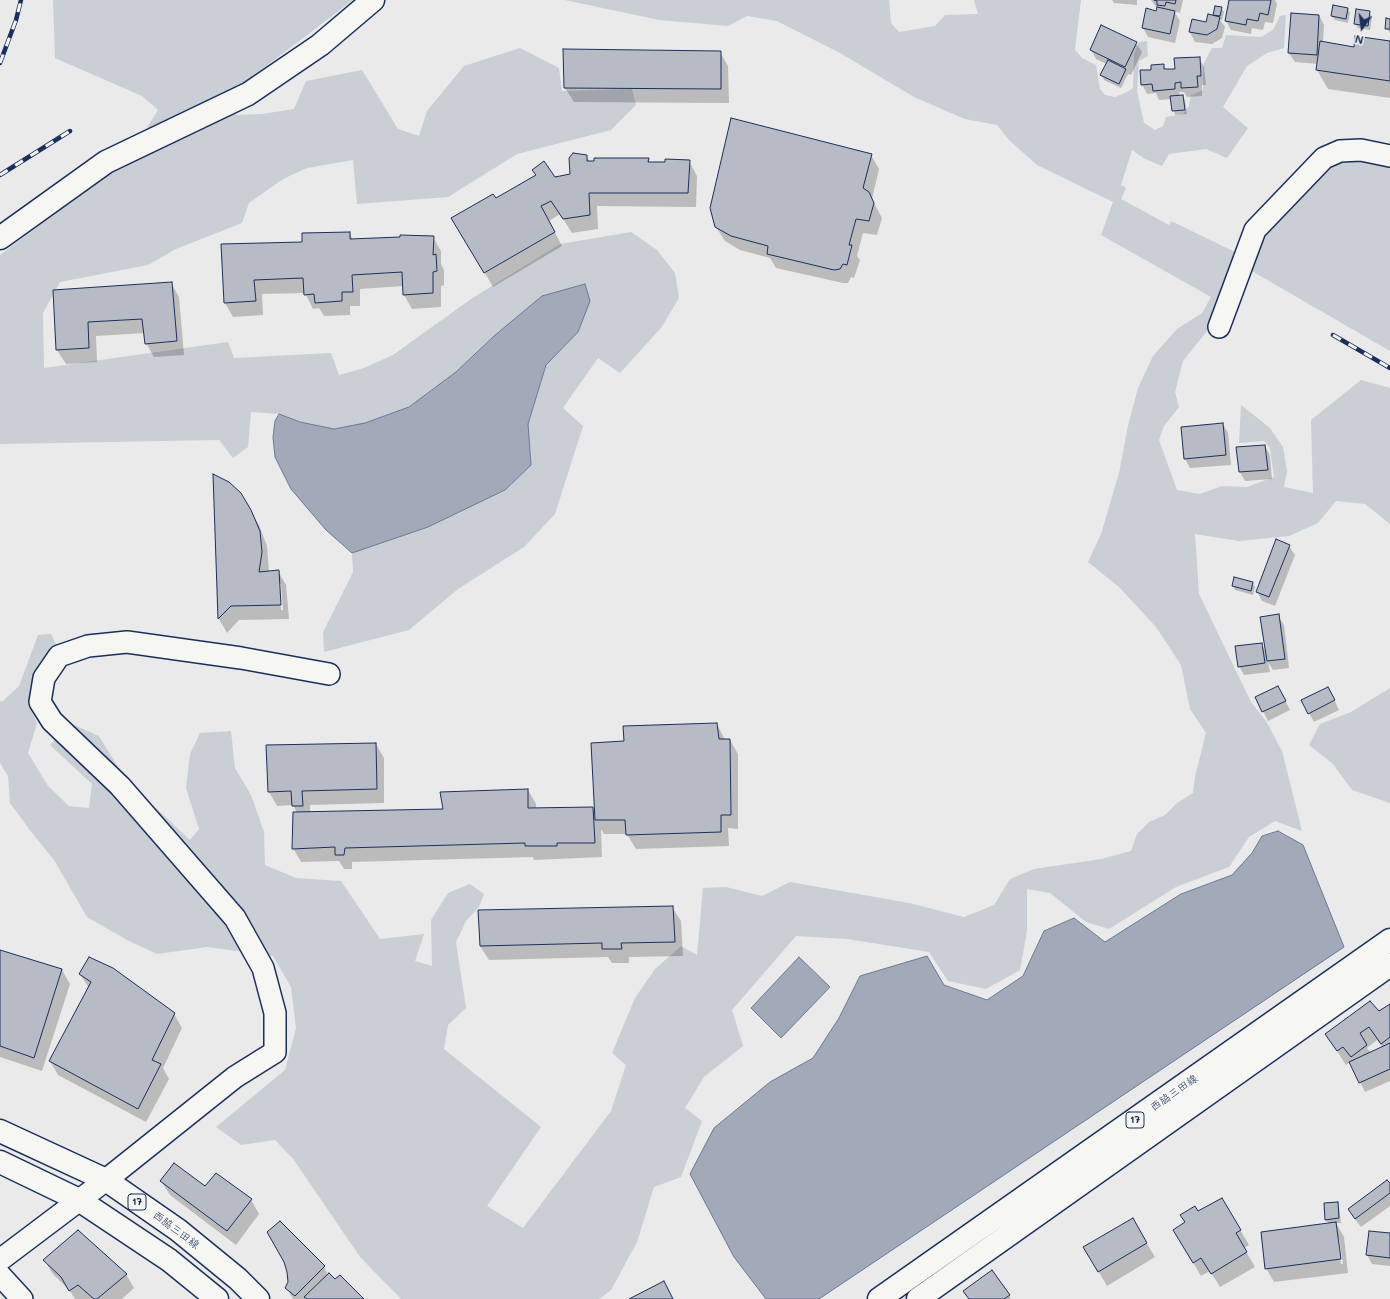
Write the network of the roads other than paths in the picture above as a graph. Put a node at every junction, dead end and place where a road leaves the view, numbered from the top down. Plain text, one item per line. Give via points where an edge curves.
1 (373, 0) edge
2 (1390, 156) edge
3 (0, 238) edge
4 (1219, 327) dead end
5 (329, 674) dead end
6 (1390, 940) edge
7 (1390, 965) edge
8 (0, 1131) edge
9 (0, 1162) edge
10 (106, 1180) junction
11 (79, 1200) junction
12 (0, 1260) edge
13 (0, 1275) edge
14 (22, 1299) edge
15 (217, 1299) edge
16 (258, 1299) edge
17 (879, 1299) edge
18 (918, 1299) edge

1 - 3 main road via 320,45 248,94 106,162
2 - 4 street via 1361,150 1340,151 1324,158 1255,230
5 - 10 street via 241,658 127,642 88,646 59,656 44,678 40,702 52,721 120,786 235,918 263,968 275,1013 275,1052 235,1077
6 - 17 main road, 西脇三田線 / 17
7 - 18 main road, 西脇三田線 / 17
8 - 10 main road, 西脇三田線 / 17
9 - 11 main road
10 - 11 street
10 - 16 main road, 西脇三田線 / 17 via 178,1230
11 - 12 street
11 - 15 main road via 169,1260
13 - 14 street

